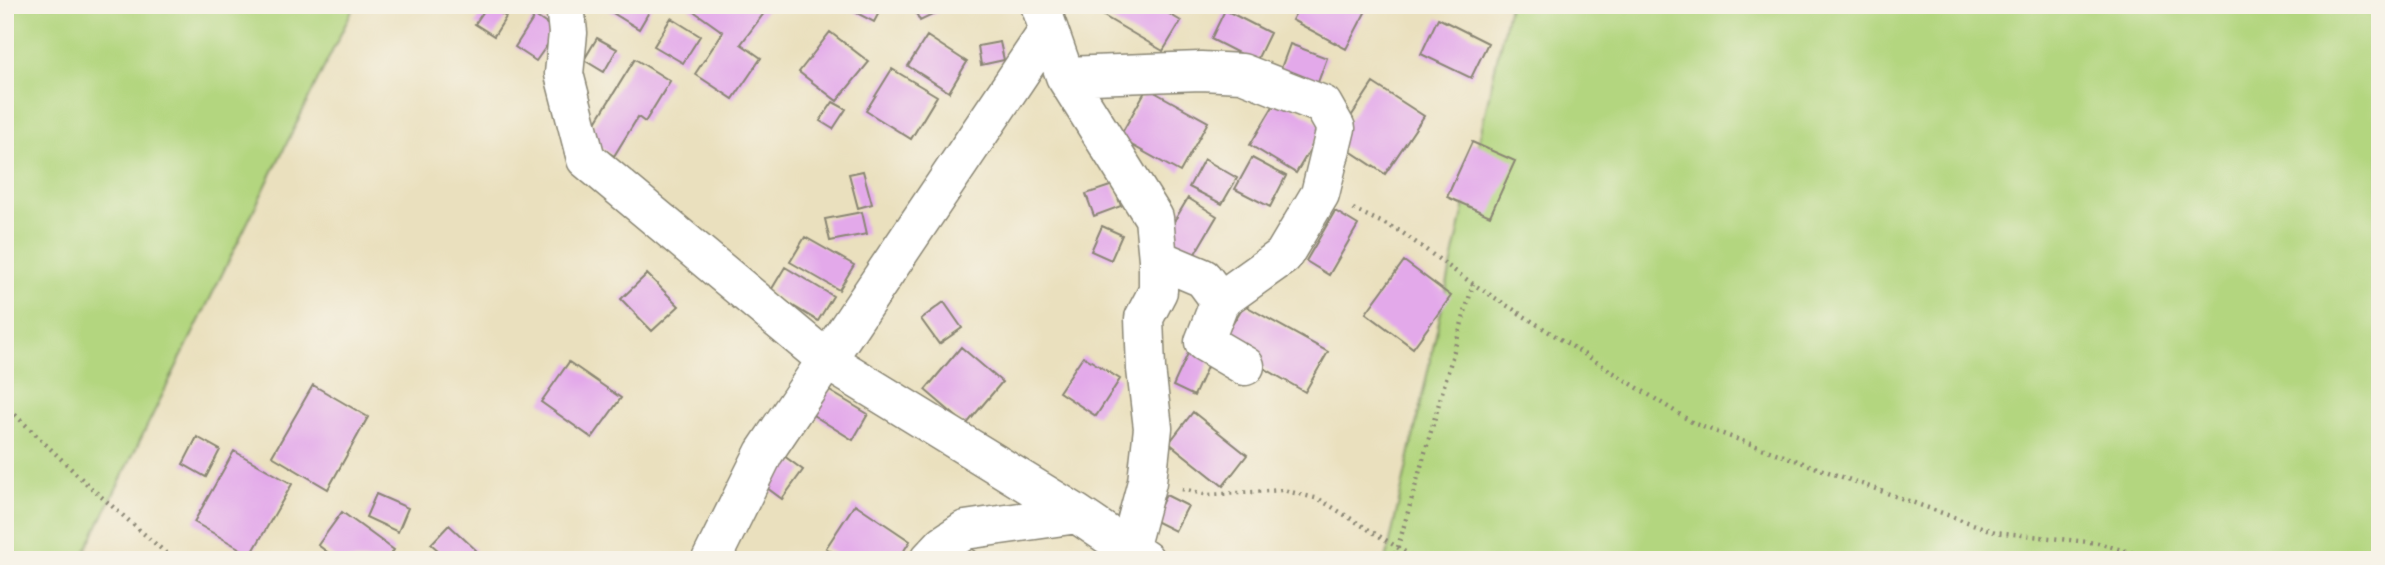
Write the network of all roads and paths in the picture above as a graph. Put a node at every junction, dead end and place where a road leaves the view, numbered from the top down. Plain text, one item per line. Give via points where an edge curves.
1 (565, 5) edge
2 (1044, 18) edge
3 (1065, 75) junction
4 (1320, 194) junction
5 (1158, 259) junction
6 (1473, 284) junction
7 (1220, 301) junction
8 (828, 360) junction
9 (1245, 366) dead end
10 (5, 405) edge
11 (1147, 482) junction
12 (1077, 514) junction
13 (1398, 547) junction
14 (1137, 554) edge
15 (174, 560) edge
16 (710, 560) edge
17 (929, 560) edge
18 (1392, 560) edge
19 (1418, 560) edge
20 (2157, 560) edge

1 - 8 street via 564,74 586,159
2 - 3 street
2 - 8 street
3 - 4 street via 1242,74 1323,105 1336,128
3 - 5 street via 1154,218
4 - 6 path via 1400,231
4 - 7 street via 1283,256
5 - 7 street via 1203,278
5 - 11 street via 1158,291 1144,318 1153,428
6 - 13 path
6 - 20 path via 1695,424 1995,532 2098,542
7 - 9 street via 1204,342
8 - 12 street
8 - 16 street via 764,453
10 - 15 path
11 - 13 path via 1209,495 1283,491 1319,499
11 - 14 street
12 - 14 street
12 - 17 street via 965,530
13 - 18 path
13 - 19 path

